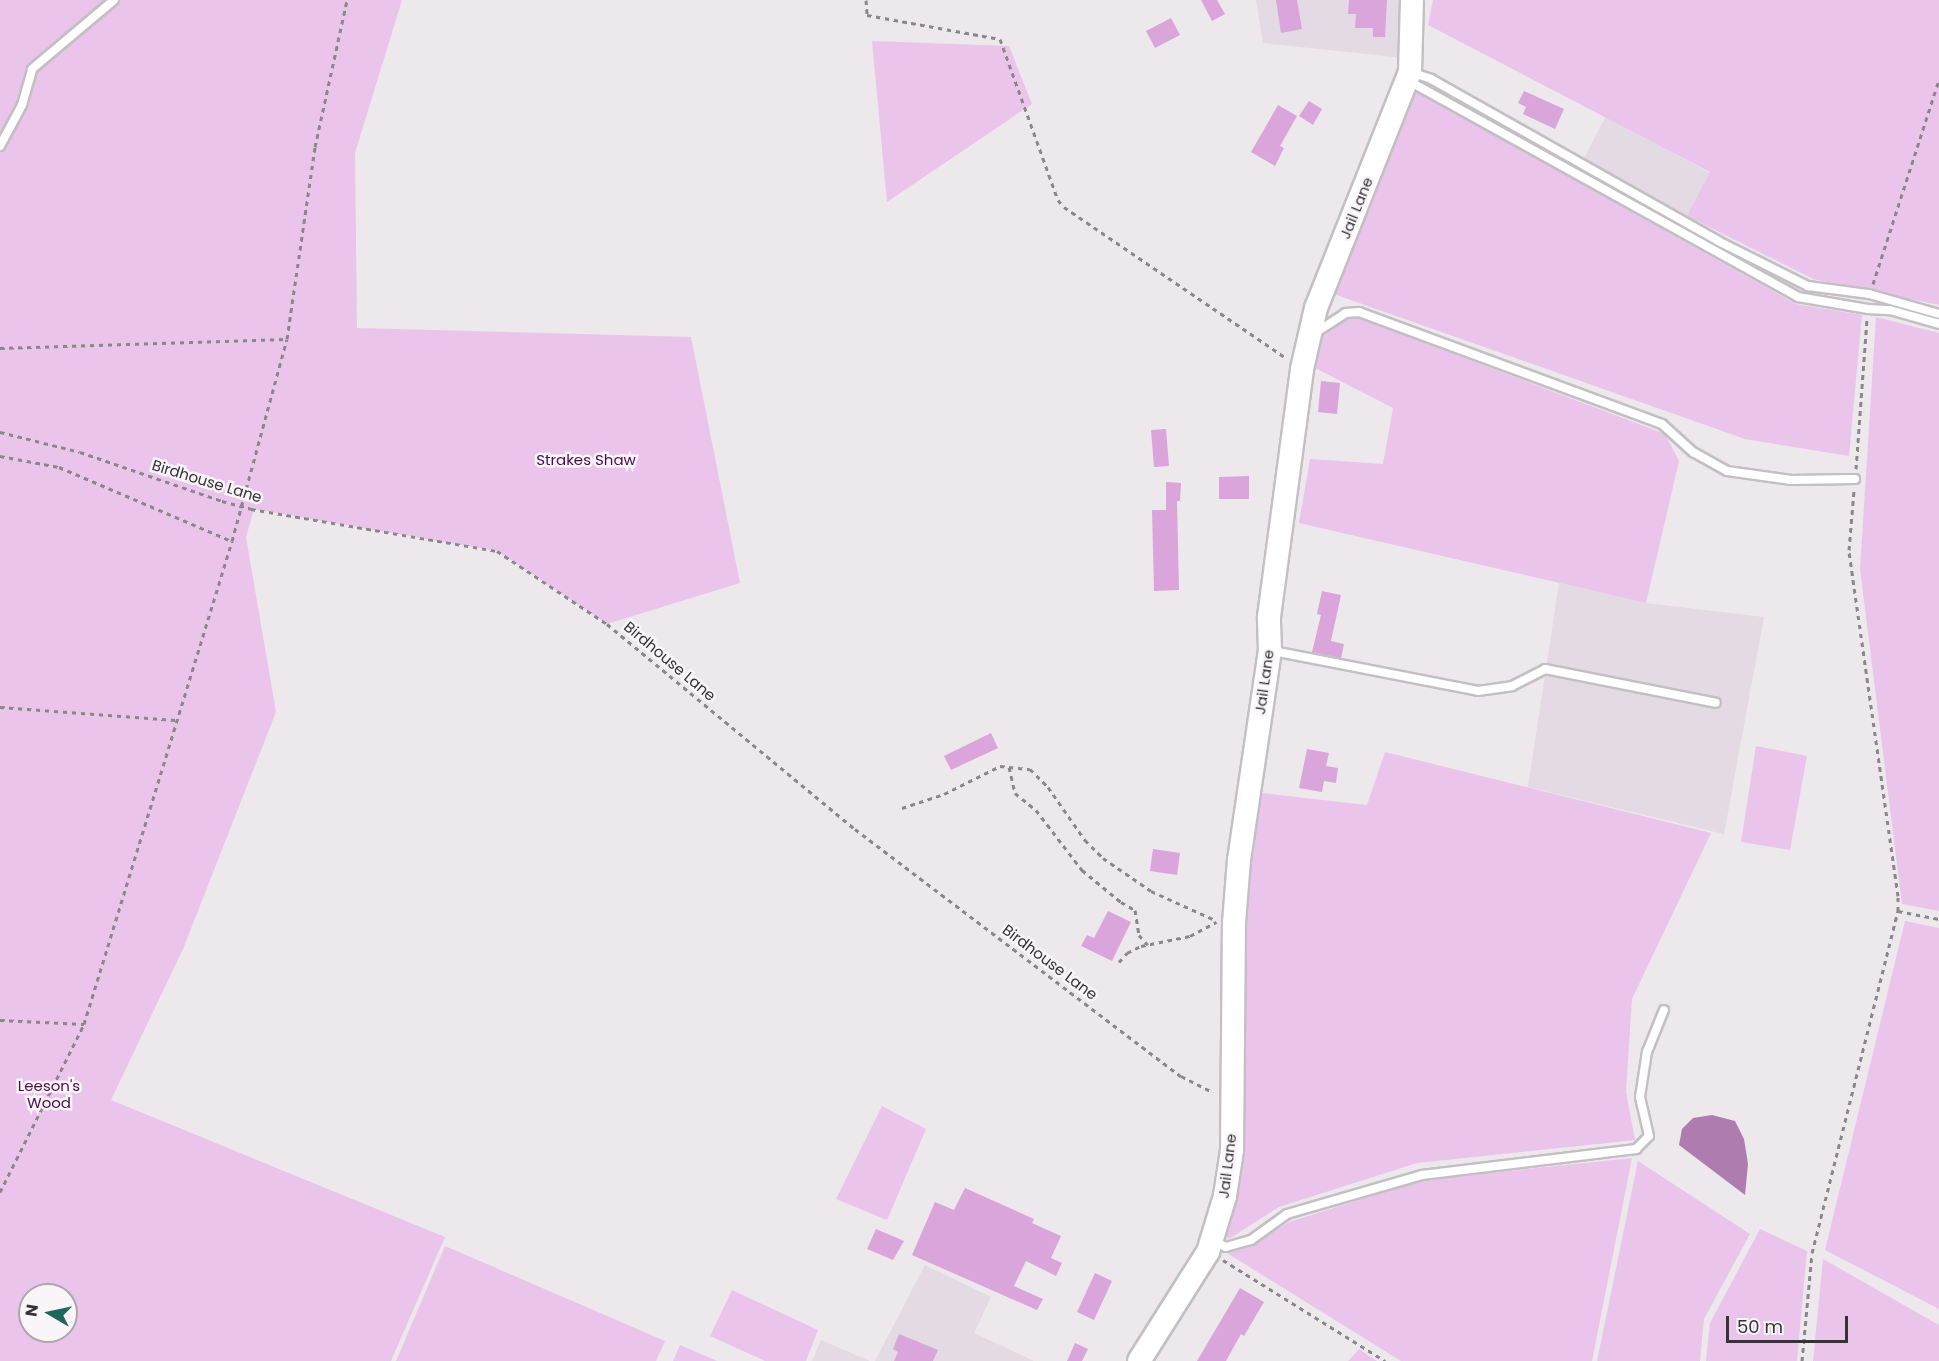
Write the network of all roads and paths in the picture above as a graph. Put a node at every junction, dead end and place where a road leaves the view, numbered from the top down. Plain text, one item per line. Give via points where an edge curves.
1 (114, 0) edge
2 (347, 0) edge
3 (866, 0) edge
4 (1412, 0) edge
5 (1409, 76) junction
6 (1939, 80) edge
7 (0, 146) edge
8 (1869, 294) junction
9 (1868, 309) junction
10 (1939, 314) edge
11 (1939, 324) edge
12 (1310, 336) junction
13 (287, 339) junction
14 (0, 348) edge
15 (1302, 369) junction
16 (0, 432) edge
17 (0, 456) edge
18 (1855, 479) junction
19 (241, 506) junction
20 (232, 541) junction
21 (1270, 650) junction
22 (1716, 703) dead end
23 (0, 707) edge
24 (176, 720) junction
25 (1009, 766) junction
26 (902, 808) dead end
27 (1898, 911) junction
28 (1939, 919) edge
29 (1225, 922) junction
30 (1148, 945) junction
31 (1119, 962) dead end
32 (1664, 1010) dead end
33 (0, 1020) edge
34 (84, 1024) junction
35 (1232, 1102) junction
36 (0, 1192) edge
37 (1211, 1246) junction
38 (1139, 1361) edge
39 (1385, 1361) edge
40 (1802, 1361) edge

1 - 7 lane via 32,69 22,105
2 - 13 path via 315,147
3 - 15 path via 867,15 1000,39 1058,200 1064,207
4 - 5 street, Jail Lane
5 - 8 lane via 1431,79 1718,241 1808,286
5 - 9 lane via 1798,297
5 - 12 street, Jail Lane via 1316,308
6 - 8 path
8 - 10 lane
9 - 11 lane via 1890,310
9 - 18 path
12 - 15 street, Jail Lane
12 - 18 lane via 1346,313 1359,312 1662,424 1693,452 1727,471 1791,480
13 - 14 path
13 - 19 path
15 - 21 street, Jail Lane via 1269,617
16 - 19 path, Birdhouse Lane via 80,452
17 - 20 path via 59,467
18 - 27 path via 1849,549
19 - 20 path
19 - 35 path, Birdhouse Lane via 497,551 607,624 855,829 1180,1076
20 - 24 path
21 - 22 lane via 1478,691 1512,686 1545,669
21 - 29 street, Jail Lane
23 - 24 path
24 - 34 path
25 - 26 path via 1000,766 944,794
25 - 29 path via 1030,769 1103,858 1151,891
25 - 30 path via 1015,794 1036,810 1082,870 1135,910 1139,935
27 - 28 path
27 - 40 path via 1812,1253
29 - 30 path via 1190,936
29 - 35 street, Jail Lane
30 - 31 path via 1127,953
32 - 37 lane via 1647,1052 1640,1097 1649,1136 1636,1149 1422,1175 1287,1214 1251,1240 1226,1247
33 - 34 path
34 - 36 path
35 - 37 street, Jail Lane via 1232,1150
37 - 38 street, Jail Lane
37 - 39 path

